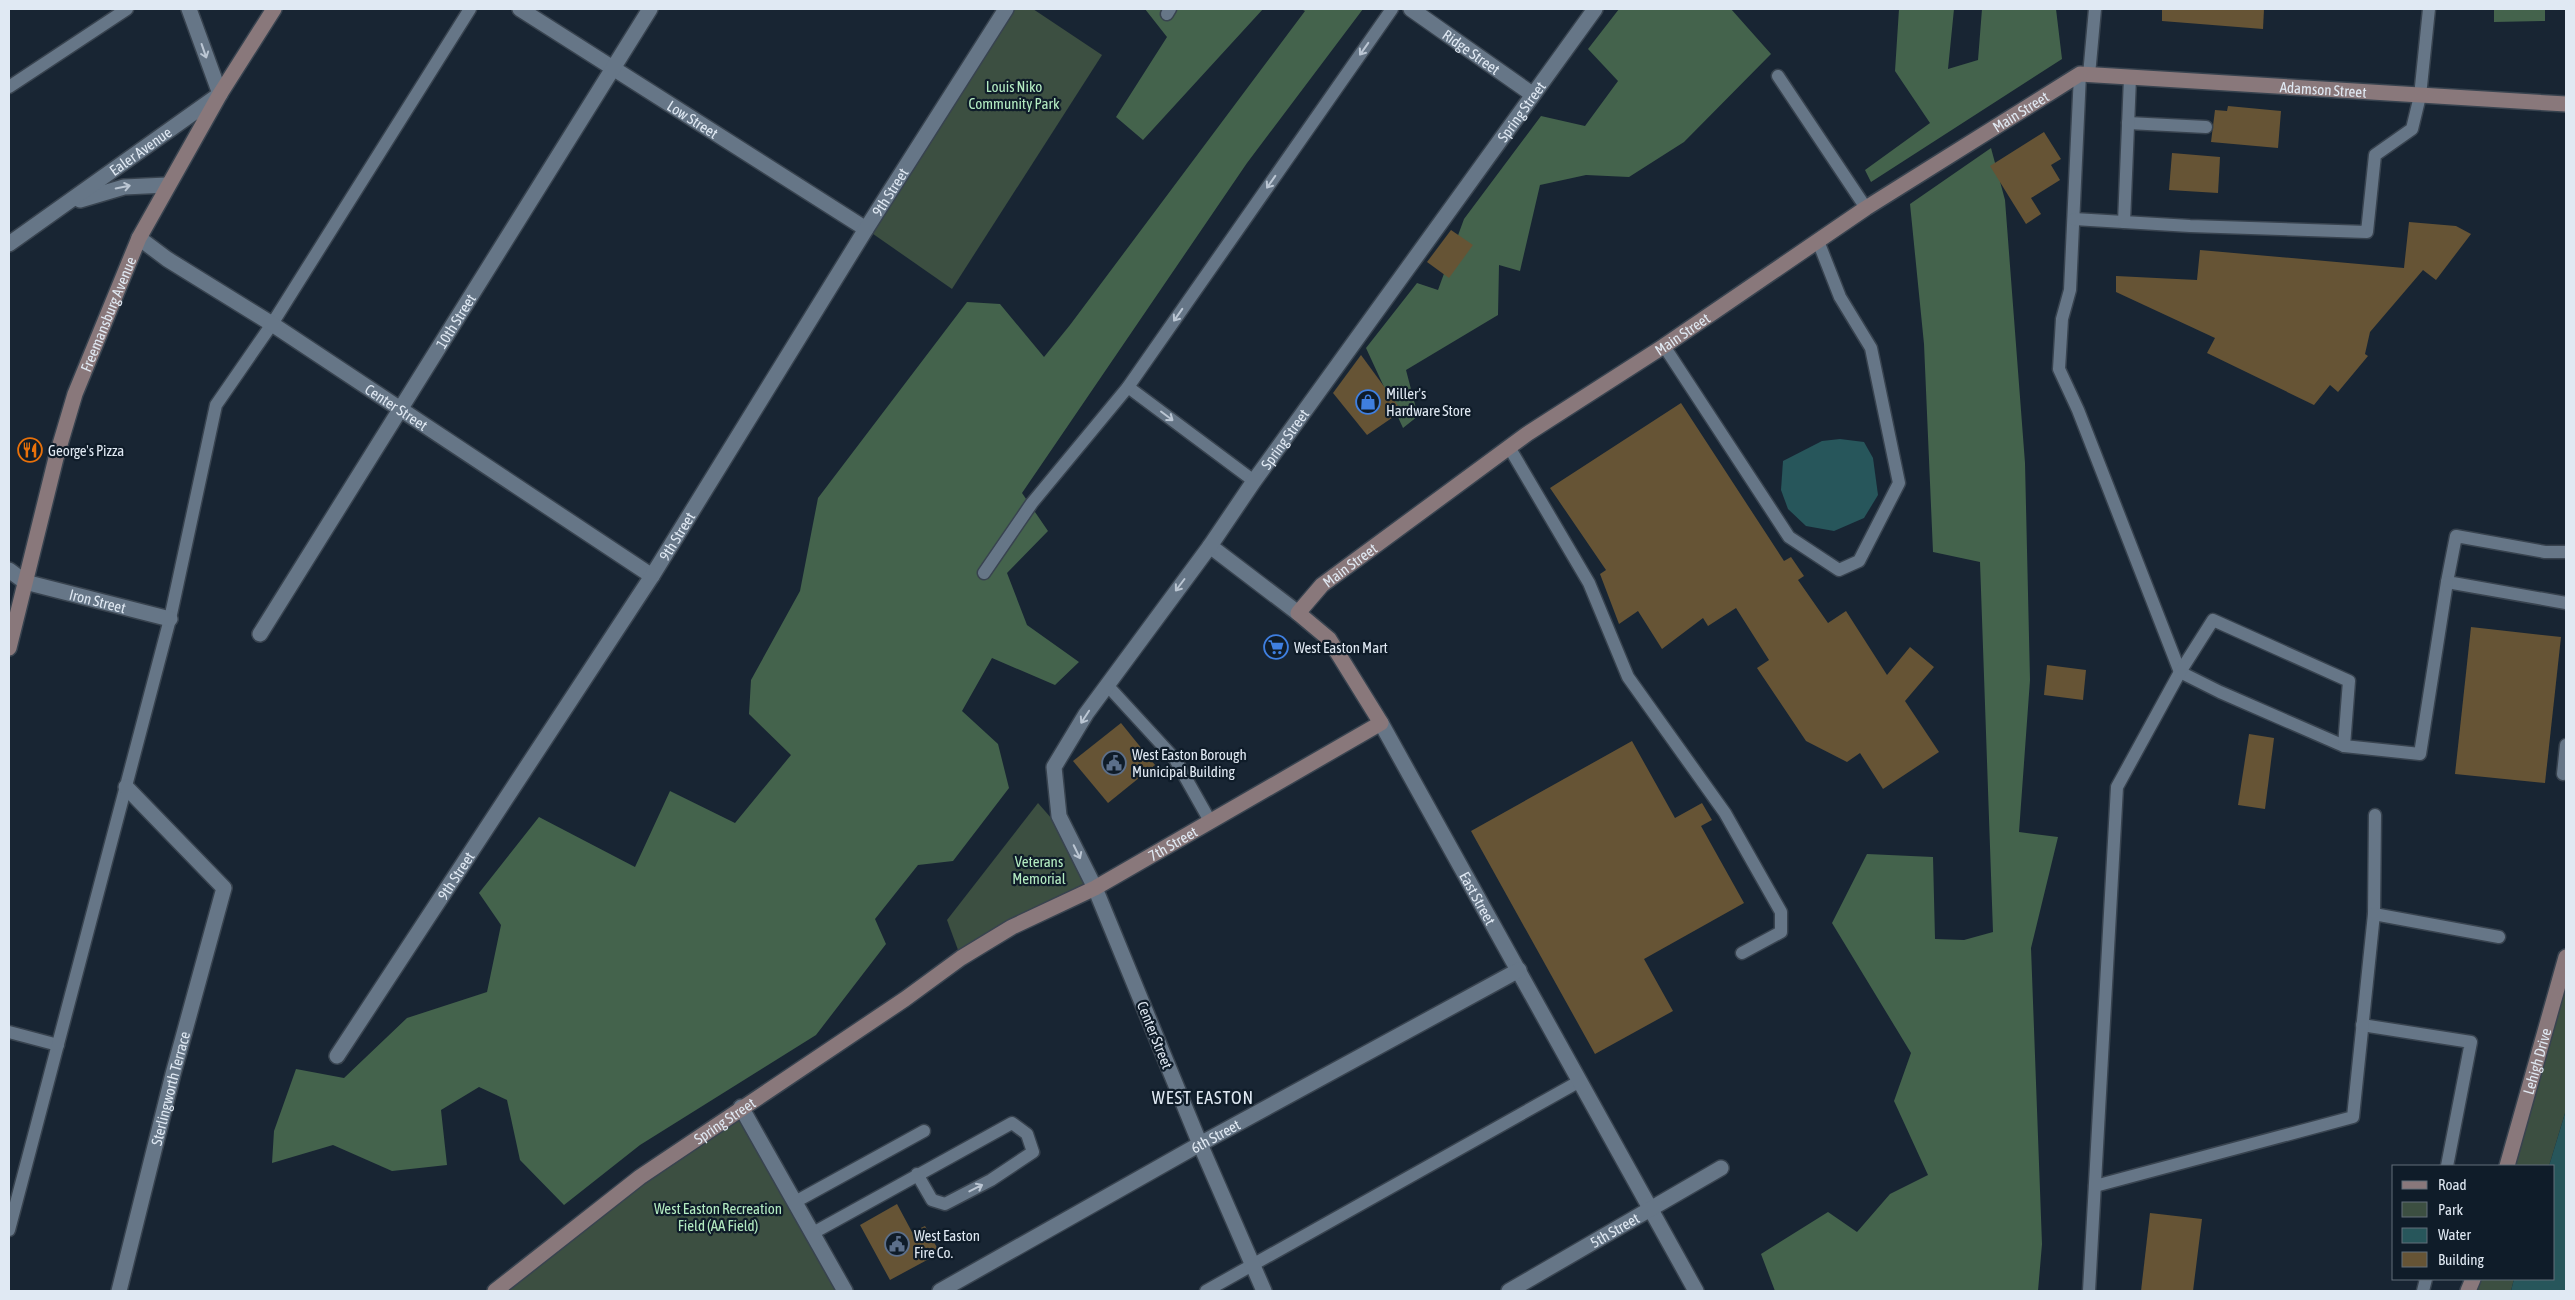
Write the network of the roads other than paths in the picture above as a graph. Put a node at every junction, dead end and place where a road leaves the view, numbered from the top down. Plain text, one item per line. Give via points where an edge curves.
1 (127, 9) edge
2 (189, 9) edge
3 (274, 9) edge
4 (470, 9) edge
5 (520, 9) edge
6 (650, 9) edge
7 (1006, 9) edge
8 (1392, 9) edge
9 (1411, 9) edge
10 (1595, 9) edge
11 (2095, 9) edge
12 (2429, 9) edge
13 (612, 69) junction
14 (2085, 75) junction
15 (1778, 76) dead end
16 (2130, 78) junction
17 (9, 87) edge
18 (220, 94) junction
19 (1532, 94) junction
20 (2420, 96) junction
21 (2566, 104) edge
22 (2128, 123) junction
23 (2206, 127) dead end
24 (167, 185) junction
25 (60, 208) junction
26 (1866, 208) junction
27 (2074, 219) junction
28 (2124, 222) junction
29 (866, 229) junction
30 (139, 238) junction
31 (1818, 241) junction
32 (9, 244) edge
33 (272, 324) junction
34 (1664, 346) junction
35 (1128, 387) junction
36 (401, 410) junction
37 (1509, 447) junction
38 (1254, 481) junction
39 (1210, 546) junction
40 (2566, 552) edge
41 (9, 570) edge
42 (984, 573) dead end
43 (652, 576) junction
44 (25, 582) junction
45 (2447, 582) junction
46 (2566, 603) edge
47 (1298, 613) junction
48 (170, 619) junction
49 (260, 634) dead end
50 (9, 648) edge
51 (2180, 672) junction
52 (1107, 685) junction
53 (1381, 723) junction
54 (2566, 745) edge
55 (2344, 746) junction
56 (2563, 774) dead end
57 (126, 787) junction
58 (2374, 815) dead end
59 (1210, 822) junction
60 (1095, 888) junction
61 (2374, 914) junction
62 (2499, 937) dead end
63 (1742, 954) dead end
64 (2566, 957) edge
65 (961, 958) joint
66 (1519, 970) junction
67 (2362, 1025) junction
68 (9, 1032) edge
69 (58, 1045) junction
70 (336, 1056) dead end
71 (1580, 1081) junction
72 (741, 1107) junction
73 (924, 1131) dead end
74 (1200, 1144) junction
75 (2447, 1165) edge
76 (2507, 1165) edge
77 (1721, 1168) dead end
78 (917, 1174) junction
79 (2095, 1186) junction
80 (795, 1202) junction
81 (1651, 1209) junction
82 (9, 1230) edge
83 (813, 1233) junction
84 (1252, 1265) junction
85 (119, 1291) edge
86 (495, 1291) edge
87 (846, 1291) edge
88 (940, 1291) edge
89 (1206, 1291) edge
90 (1264, 1291) edge
91 (1509, 1291) edge
92 (1696, 1291) edge
93 (2089, 1291) edge

1 - 17 lane
2 -> 18 street
3 - 18 street, Freemansburg Avenue
4 - 33 lane
5 - 13 street, Low Street
6 - 13 street, 10th Street
7 - 29 street, 9th Street
8 -> 35 lane
9 - 19 street, Ridge Street
10 - 19 street, Spring Street
11 - 14 lane
12 - 20 lane
13 - 29 street, Low Street
13 - 36 street, 10th Street
14 - 16 street, Adamson Street
14 - 26 street, Main Street
14 - 27 lane
15 - 26 lane
16 - 20 street, Adamson Street
16 - 22 lane
18 - 24 street, Freemansburg Avenue
18 - 25 street, Ealer Avenue
19 - 38 street, Spring Street
20 - 21 street, Adamson Street
20 - 28 lane via 2412,129 2375,155 2368,232
22 - 23 lane
22 - 28 lane
25 -> 24 street, Ealer Avenue via 124,186
24 - 30 street, Freemansburg Avenue
25 - 32 street, Ealer Avenue
26 - 31 street, Main Street
27 - 28 lane
27 - 51 lane via 2070,290 2062,319 2059,368
29 - 43 street, 9th Street
30 - 33 street, Center Street
30 - 44 street, Freemansburg Avenue via 75,394
31 - 34 street, Main Street
31 - 34 lane via 1840,297 1871,348 1899,483 1859,561 1839,570 1789,537
33 - 36 street, Center Street
33 - 48 lane via 216,405
34 - 37 street, Main Street
35 -> 38 lane
35 - 42 lane via 1032,503
36 - 43 street, Center Street
36 - 49 street, 10th Street
37 - 47 street, Main Street via 1322,585
37 - 63 lane via 1589,583 1628,677 1725,813 1781,912 1781,932
38 - 39 street, Spring Street
39 - 47 street, East Street
39 -> 52 street, Spring Street
40 - 45 lane via 2545,552 2456,536
41 - 44 street
43 - 70 street, 9th Street
44 - 48 street, Iron Street
44 - 50 street, Freemansburg Avenue
45 - 46 lane
45 - 55 lane via 2420,754
47 - 53 street, East Street via 1330,639
48 - 57 lane
51 - 55 lane
51 - 55 lane via 2213,620 2349,681
51 - 79 lane via 2118,787
52 - 59 lane via 1175,759
52 -> 60 street, Spring Street via 1054,767 1060,816
53 - 59 street, 7th Street
53 - 66 street, East Street
54 - 56 lane
57 - 69 lane
57 - 85 street, Sterlingworth Terrace via 224,888
58 - 61 lane
59 - 60 street, 7th Street
60 - 65 street, 7th Street via 1012,928
60 - 74 street, Center Street
61 - 62 lane
61 - 67 lane
64 - 76 street, Lehigh Drive
65 - 72 street, Spring Street via 905,999
66 - 71 street, East Street
66 - 74 street, 6th Street
67 - 75 lane via 2471,1042
67 - 79 lane via 2353,1118
68 - 69 lane
69 - 82 lane
71 - 81 street, East Street
71 - 84 lane
72 - 80 street
72 - 86 street, Spring Street via 640,1177
73 - 80 lane
74 - 84 street, Center Street
74 - 88 street, 6th Street
77 - 81 street, 5th Street
78 -> 78 lane via 932,1200 945,1204 991,1180 1033,1152 1027,1134 1012,1123
78 - 83 lane
79 - 93 lane
80 - 83 street
81 - 91 street, 5th Street
81 - 92 street, East Street
83 - 87 street
84 - 89 lane
84 - 90 street, Center Street

